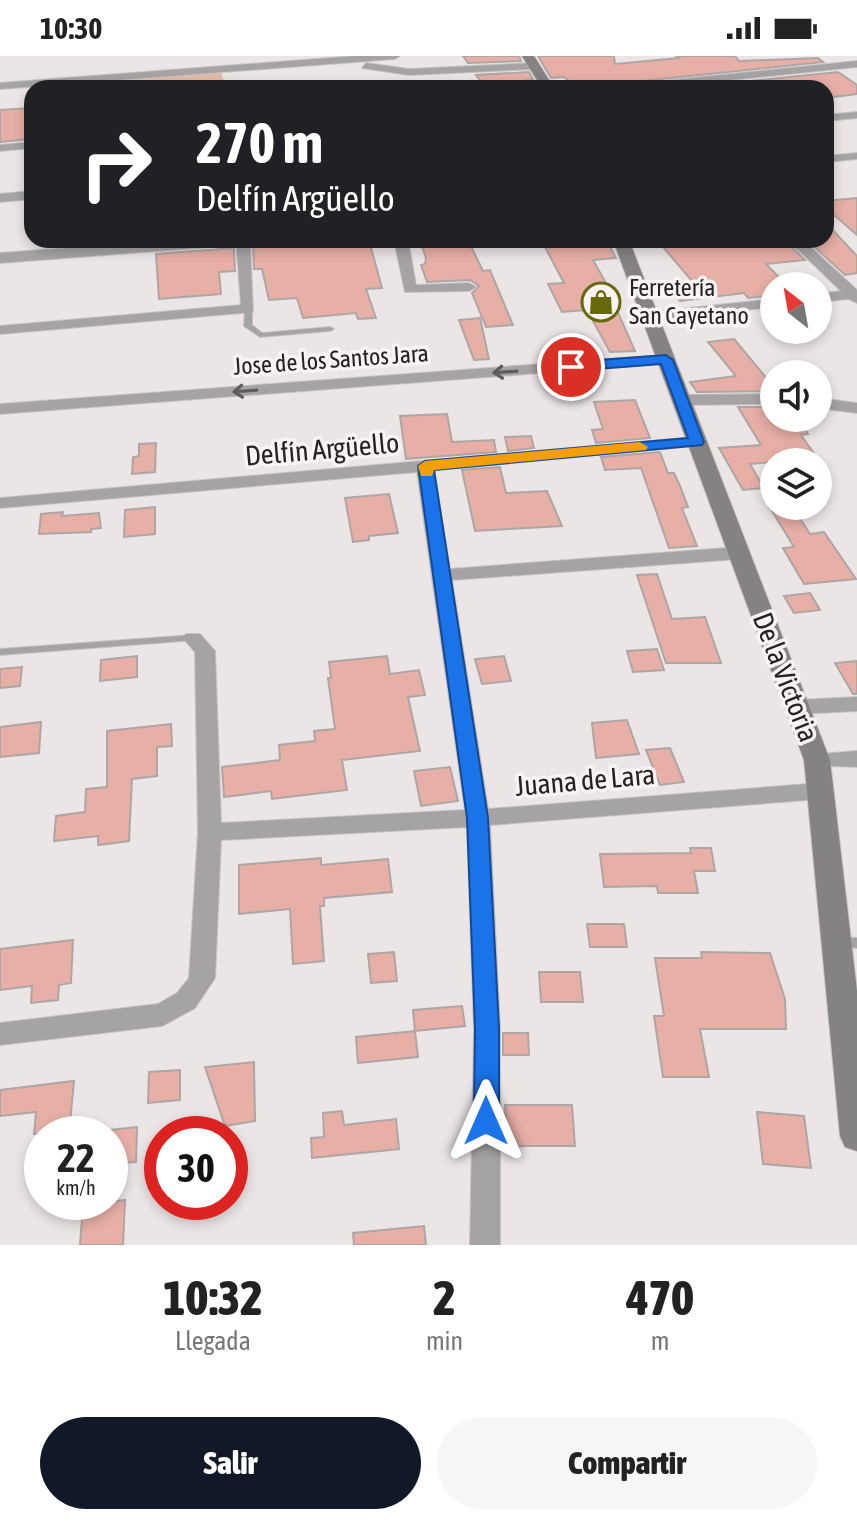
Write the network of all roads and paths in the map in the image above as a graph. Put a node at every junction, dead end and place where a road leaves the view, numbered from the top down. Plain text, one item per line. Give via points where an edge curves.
1 (395, 56) edge
2 (333, 60) junction
3 (531, 61) edge
4 (855, 62) edge
5 (100, 80) edge
6 (543, 80) edge
7 (694, 80) edge
8 (24, 85) edge
9 (0, 86) edge
10 (857, 115) edge
11 (834, 117) edge
12 (24, 146) edge
13 (0, 148) edge
14 (857, 156) edge
15 (834, 158) edge
16 (24, 196) edge
17 (0, 198) edge
18 (133, 248) edge
19 (241, 248) edge
20 (402, 248) edge
21 (624, 248) edge
22 (804, 248) edge
23 (0, 258) edge
24 (469, 287) dead end
25 (855, 296) edge
26 (832, 297) edge
27 (760, 304) edge
28 (248, 309) junction
29 (652, 316) junction
30 (330, 329) dead end
31 (0, 330) edge
32 (666, 360) junction
33 (760, 399) edge
34 (681, 400) junction
35 (832, 405) edge
36 (857, 408) edge
37 (0, 409) edge
38 (697, 442) junction
39 (425, 466) junction
40 (0, 503) edge
41 (739, 553) junction
42 (443, 575) junction
43 (193, 638) joint
44 (0, 652) edge
45 (857, 704) edge
46 (797, 707) junction
47 (857, 759) edge
48 (817, 760) junction
49 (820, 791) junction
50 (478, 818) junction
51 (210, 832) junction
52 (847, 942) edge
53 (0, 1034) edge
54 (857, 1136) edge
55 (485, 1245) edge

1 - 2 street
2 - 3 street via 405,72
2 - 5 street
3 - 6 main road
4 - 7 street
8 - 9 street
10 - 11 street
12 - 13 street
14 - 15 street
16 - 17 street
18 - 23 street
19 - 28 street
20 - 24 street via 410,289
21 - 29 main road, De la Victoria
22 - 25 street
25 - 26 street
27 - 29 street
28 - 30 lane via 248,326 260,335
28 - 31 street
29 - 32 main road, De la Victoria
32 - 34 main road, De la Victoria
32 -> 37 street, Jose de los Santos Jara
33 - 34 street
34 - 38 main road, De la Victoria
35 - 36 street
38 - 39 street, Delfín Argüello
38 - 41 main road, De la Victoria
39 - 40 street, Delfín Argüello
39 - 42 street
41 - 42 street
41 - 46 main road, De la Victoria
42 - 50 street
43 - 44 lane
43 - 51 street via 205,651
45 - 46 street
46 - 48 main road, De la Victoria
47 - 48 street
48 - 49 main road, De la Victoria
49 - 50 street, Juana de Lara
49 - 52 main road, De la Victoria
50 - 51 street, Juana de Lara
50 - 55 street via 487,1029
51 - 53 street via 202,978 186,1003 162,1015
52 - 54 main road, De la Victoria

